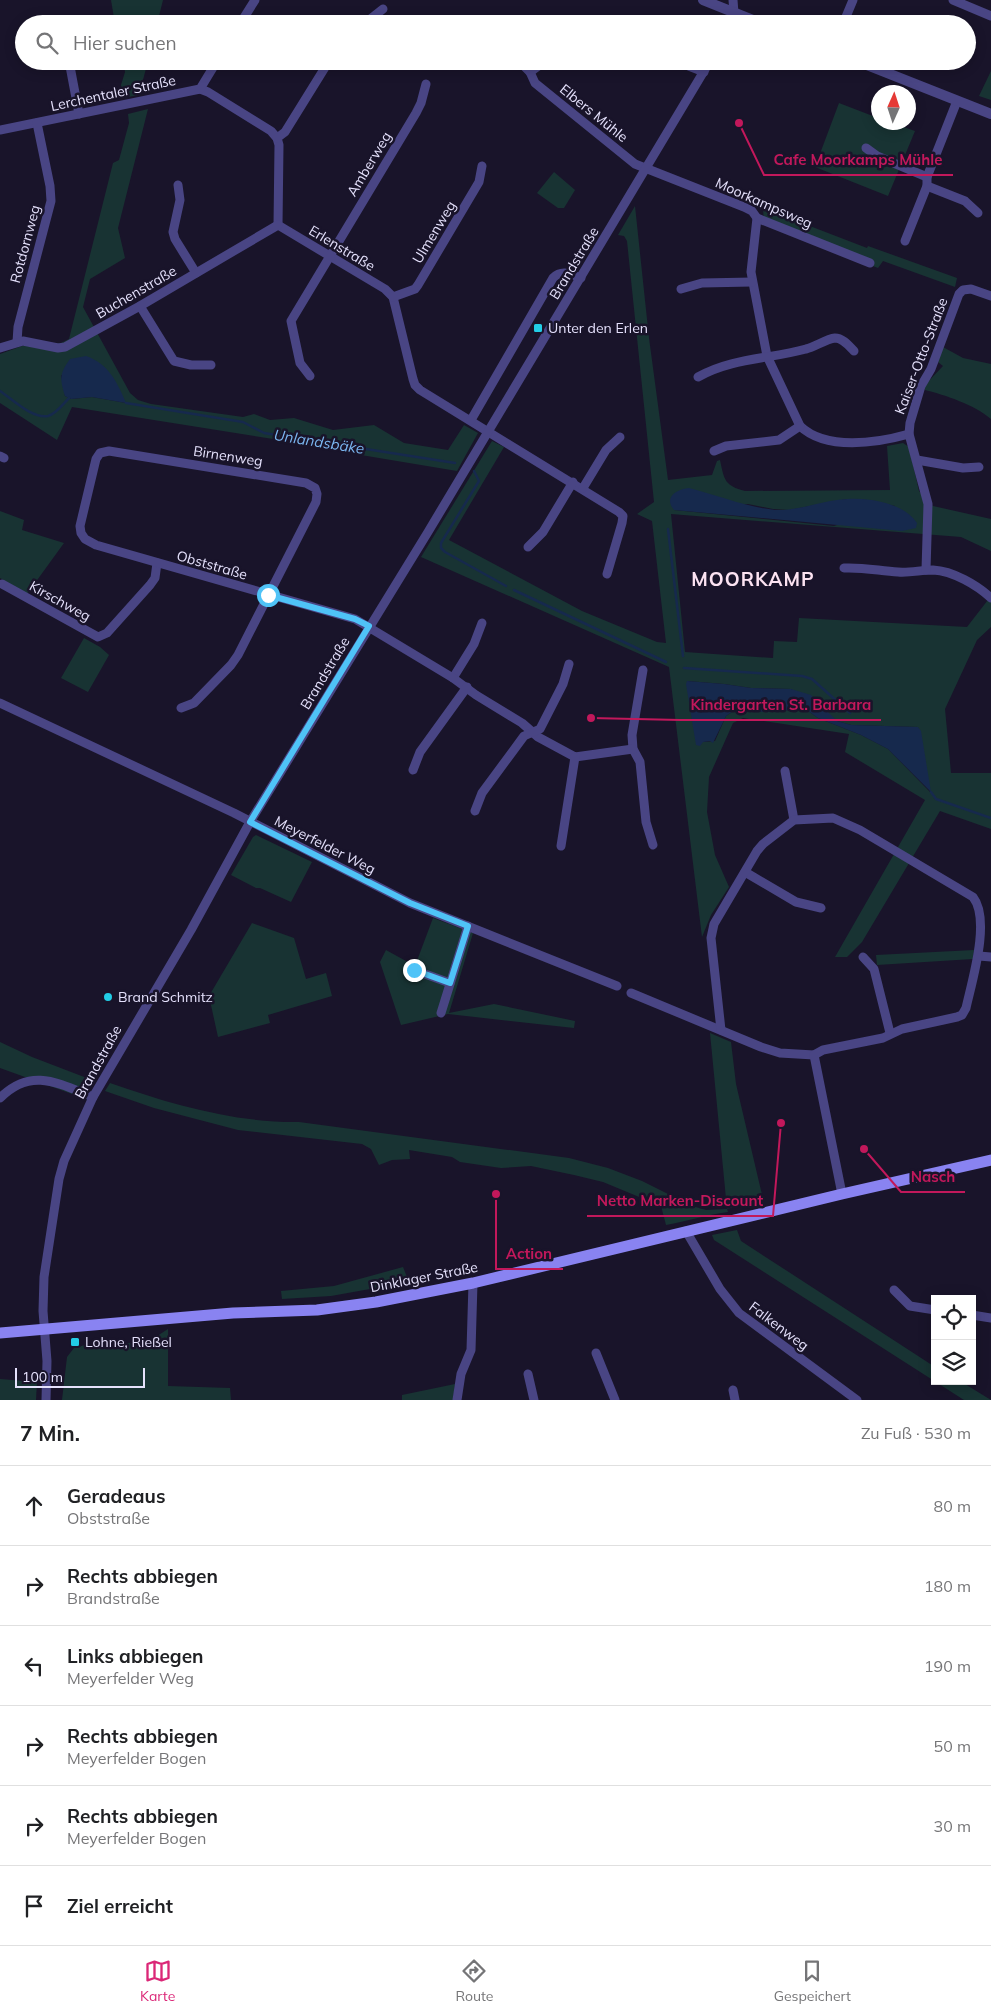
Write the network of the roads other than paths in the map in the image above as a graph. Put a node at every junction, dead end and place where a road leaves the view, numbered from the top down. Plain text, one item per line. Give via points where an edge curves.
1 (255, 0) edge
2 (703, 0) edge
3 (732, 0) edge
4 (853, 0) edge
5 (954, 0) edge
6 (383, 9) dead end
7 (734, 13) junction
8 (246, 15) edge
9 (375, 15) edge
10 (739, 15) edge
11 (847, 15) edge
12 (991, 16) edge
13 (71, 70) edge
14 (212, 70) edge
15 (323, 70) edge
16 (533, 70) edge
17 (699, 70) edge
18 (880, 70) edge
19 (530, 72) joint
20 (704, 72) joint
21 (426, 84) dead end
22 (200, 89) junction
23 (957, 101) junction
24 (79, 114) junction
25 (991, 114) edge
26 (37, 123) junction
27 (0, 130) edge
28 (277, 138) junction
29 (866, 148) dead end
30 (482, 166) dead end
31 (647, 168) junction
32 (927, 182) junction
33 (178, 184) dead end
34 (978, 213) dead end
35 (758, 218) junction
36 (278, 225) junction
37 (905, 241) dead end
38 (330, 256) junction
39 (870, 263) dead end
40 (196, 273) junction
41 (581, 278) junction
42 (752, 282) junction
43 (681, 289) dead end
44 (991, 296) edge
45 (393, 297) junction
46 (140, 306) junction
47 (17, 342) junction
48 (0, 348) edge
49 (854, 351) dead end
50 (767, 356) junction
51 (211, 365) dead end
52 (310, 376) dead end
53 (698, 377) dead end
54 (471, 420) junction
55 (800, 426) junction
56 (488, 430) junction
57 (909, 434) junction
58 (620, 437) dead end
59 (714, 451) dead end
60 (917, 460) junction
61 (979, 467) dead end
62 (573, 482) junction
63 (583, 488) junction
64 (81, 533) joint
65 (528, 548) dead end
66 (158, 563) junction
67 (844, 568) dead end
68 (926, 570) junction
69 (607, 574) dead end
70 (2, 584) dead end
71 (268, 595) junction
72 (991, 598) edge
73 (482, 623) dead end
74 (369, 626) junction
75 (569, 664) dead end
76 (643, 670) dead end
77 (453, 678) junction
78 (467, 687) junction
79 (0, 703) edge
80 (181, 708) dead end
81 (531, 732) junction
82 (633, 749) junction
83 (575, 757) junction
84 (413, 770) dead end
85 (785, 771) dead end
86 (475, 811) dead end
87 (794, 820) junction
88 (250, 822) junction
89 (653, 845) dead end
90 (561, 846) dead end
91 (745, 872) junction
92 (821, 908) dead end
93 (468, 926) junction
94 (979, 956) junction
95 (863, 957) dead end
96 (991, 957) edge
97 (414, 970) dead end
98 (450, 983) junction
99 (616, 986) dead end
100 (631, 993) dead end
101 (441, 1013) dead end
102 (721, 1030) junction
103 (890, 1033) junction
104 (814, 1055) junction
105 (93, 1097) junction
106 (0, 1098) edge
107 (991, 1160) edge
108 (842, 1194) junction
109 (686, 1231) junction
110 (473, 1283) junction
111 (894, 1290) dead end
112 (931, 1309) edge
113 (976, 1316) edge
114 (991, 1318) edge
115 (44, 1328) junction
116 (0, 1333) edge
117 (596, 1353) dead end
118 (528, 1374) dead end
119 (46, 1400) edge
120 (457, 1400) edge
121 (534, 1400) edge
122 (615, 1400) edge
123 (857, 1400) edge

1 - 8 street
2 - 7 street
3 - 7 street
4 - 11 street
5 - 12 street
6 - 9 street
7 - 10 street
13 - 24 street
14 - 22 street
15 - 28 street via 285,132
16 - 19 street
17 - 20 street
18 - 23 street
19 - 31 street, Elbers Mühle via 535,83 635,164
20 - 31 street, Brandstraße
21 - 38 street, Amberweg via 416,113
22 - 24 street, Lerchentaler Straße
22 - 28 street via 271,131
23 - 25 street
23 - 32 street
24 - 26 street, Lerchentaler Straße
26 - 27 street, Lerchentaler Straße
26 - 47 street, Rotdornweg via 50,201
28 - 36 street
29 - 32 street
30 - 45 street, Ulmenweg via 479,182 418,285
31 - 35 street, Moorkampsweg via 744,207
31 - 41 street, Brandstraße
32 - 34 street via 965,201
32 - 37 street
33 - 40 street via 180,200 173,232
35 - 39 street, Moorkampsweg
35 - 42 street
36 - 38 street, Erlenstraße
36 - 40 street, Buchenstraße
38 - 45 street, Erlenstraße
38 - 52 street, Amberweg via 291,321 300,363
40 - 46 street, Buchenstraße
41 - 54 street via 565,273 558,273 553,278
41 - 56 street, Brandstraße
42 - 43 street via 702,283
42 - 50 street
44 - 57 street, Kaiser-Otto-Straße via 971,289 960,294 931,369 921,386
45 - 54 street via 415,385
46 - 47 street, Buchenstraße via 65,348
46 - 51 street via 174,361
47 - 48 street, Buchenstraße
49 - 50 street via 844,341 835,338 808,349
50 - 53 street via 711,369
50 - 55 street
54 - 56 street
55 - 57 street, Kaiser-Otto-Straße via 826,441 874,442
55 - 59 street via 771,443 726,446
56 - 62 street
56 - 74 street, Brandstraße
57 - 60 street, Kaiser-Otto-Straße
58 - 63 street via 606,450
60 - 61 street via 963,468
60 - 68 street, Kaiser-Otto-Straße via 928,504
62 - 63 street
62 - 65 street via 543,532
63 - 69 street via 623,516
64 - 66 street, Obststraße via 96,545
64 - 71 street, Birnenweg via 96,459 100,453 109,451 306,483 315,488 316,502
66 - 70 street, Kirschweg via 150,585 107,633 98,637
66 - 71 street, Obststraße
67 - 68 street
68 - 72 street via 961,579
71 - 74 street, Obststraße via 355,619
71 - 80 street via 231,665 194,703
73 - 77 street via 474,644
74 - 77 street, Obststraße
74 - 88 street, Brandstraße
75 - 81 street via 563,684 540,729
76 - 82 street via 632,734
77 - 78 street, Obststraße
78 - 81 street, Obststraße
78 - 84 street via 420,752
79 - 88 street, Meyerfelder Weg
81 - 83 street, Obststraße
81 - 86 street via 524,736 482,793
82 - 83 street
82 - 89 street via 640,762 646,822
83 - 90 street
85 - 87 street
87 - 91 street via 763,844
87 - 94 street via 833,818 860,830 973,897 980,912
88 - 93 street, Meyerfelder Weg via 410,903
88 - 105 street, Brandstraße
91 - 92 street via 796,902
91 - 102 street via 714,924 711,938
93 - 98 street
93 - 99 street, Meyerfelder Weg
94 - 96 street
94 - 103 street via 962,1014
95 - 103 street via 874,969
97 - 98 street
98 - 101 street
100 - 102 street
102 - 104 street via 767,1049
103 - 104 street via 883,1038 823,1050
104 - 108 street
105 - 106 street via 40,1079 14,1085
105 - 115 street, Brandstraße via 59,1179 44,1277
107 - 108 main road, Dinklager Straße
108 - 109 main road, Dinklager Straße
109 - 110 main road, Dinklager Straße
109 - 123 street, Falkenweg via 720,1290 739,1313
110 - 115 main road, Dinklager Straße via 317,1310 233,1313
110 - 120 street via 471,1350 461,1374
111 - 112 street via 910,1306
113 - 114 street
115 - 116 main road, Dinklager Straße
115 - 119 street, Brandstraße
117 - 122 street
118 - 121 street

